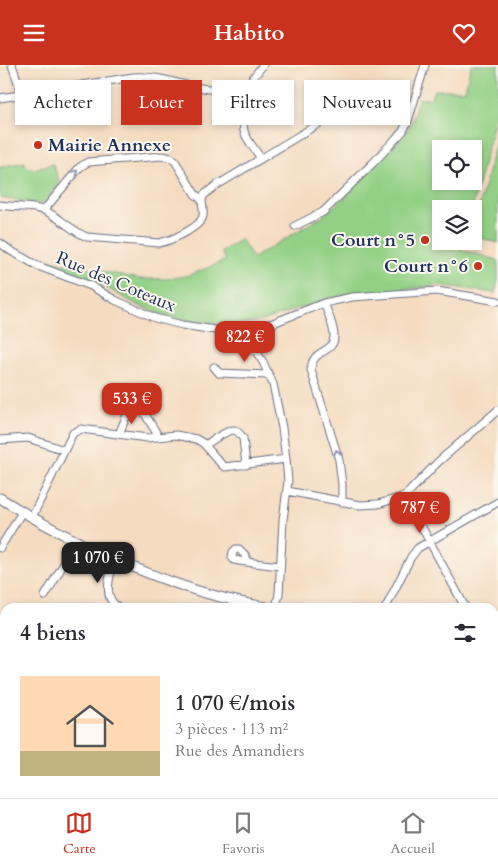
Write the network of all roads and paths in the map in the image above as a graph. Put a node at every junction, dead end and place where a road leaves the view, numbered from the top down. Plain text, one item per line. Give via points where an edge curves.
1 (12, 65) edge
2 (263, 65) edge
3 (424, 65) edge
4 (17, 80) edge
5 (111, 80) edge
6 (252, 80) edge
7 (212, 89) edge
8 (15, 96) edge
9 (0, 99) edge
10 (412, 105) junction
11 (244, 125) edge
12 (261, 159) junction
13 (202, 200) junction
14 (0, 205) edge
15 (44, 210) junction
16 (294, 227) dead end
17 (0, 243) edge
18 (498, 301) edge
19 (324, 303) junction
20 (245, 336) junction
21 (214, 367) dead end
22 (269, 375) junction
23 (498, 410) edge
24 (119, 434) junction
25 (158, 437) junction
26 (0, 440) edge
27 (205, 445) junction
28 (64, 450) junction
29 (286, 459) junction
30 (246, 465) junction
31 (286, 491) junction
32 (405, 495) junction
33 (0, 499) edge
34 (342, 501) junction
35 (498, 502) edge
36 (22, 511) junction
37 (32, 517) junction
38 (77, 541) junction
39 (429, 541) junction
40 (0, 548) edge
41 (116, 559) junction
42 (246, 562) dead end
43 (280, 566) junction
44 (45, 596) dead end
45 (112, 603) edge
46 (249, 603) edge
47 (277, 603) edge
48 (388, 603) edge
49 (463, 603) edge

1 - 4 street
2 - 6 street
3 - 10 street
5 - 7 street via 145,76
8 - 9 street
10 - 12 street via 346,109
10 - 16 street via 403,131 374,163 323,212
11 - 12 street
12 - 13 street via 208,191
13 - 15 street via 203,217 200,222 159,243 80,235
15 -> 13 street via 84,164 162,156 175,161
14 - 15 street
17 - 20 street, Rue des Coteaux via 38,266 90,286 155,319
18 - 19 street via 437,291 352,297
19 - 20 street
34 -> 19 street via 339,460 311,370 316,356 333,342 334,332
20 - 22 street
21 - 22 street via 218,373
22 - 29 street
23 - 32 street
24 - 25 street
24 - 25 street via 134,403 140,407
24 - 28 street via 80,429 73,433
25 - 27 street via 176,435
26 - 28 street via 28,438
27 - 30 street via 225,467
27 - 30 street via 229,431 235,431 243,437
28 - 37 street
29 - 30 street
29 - 31 street
31 - 34 street
31 - 43 street
32 - 34 street via 378,504
32 - 39 street
33 - 36 street
35 - 39 street
36 - 37 street
36 - 40 street
37 - 38 street
38 - 41 street
38 - 44 street
39 - 48 street via 413,552
39 - 49 street
41 - 45 street via 110,576 109,598
41 - 46 street via 197,591
42 - 43 street
43 - 47 street

